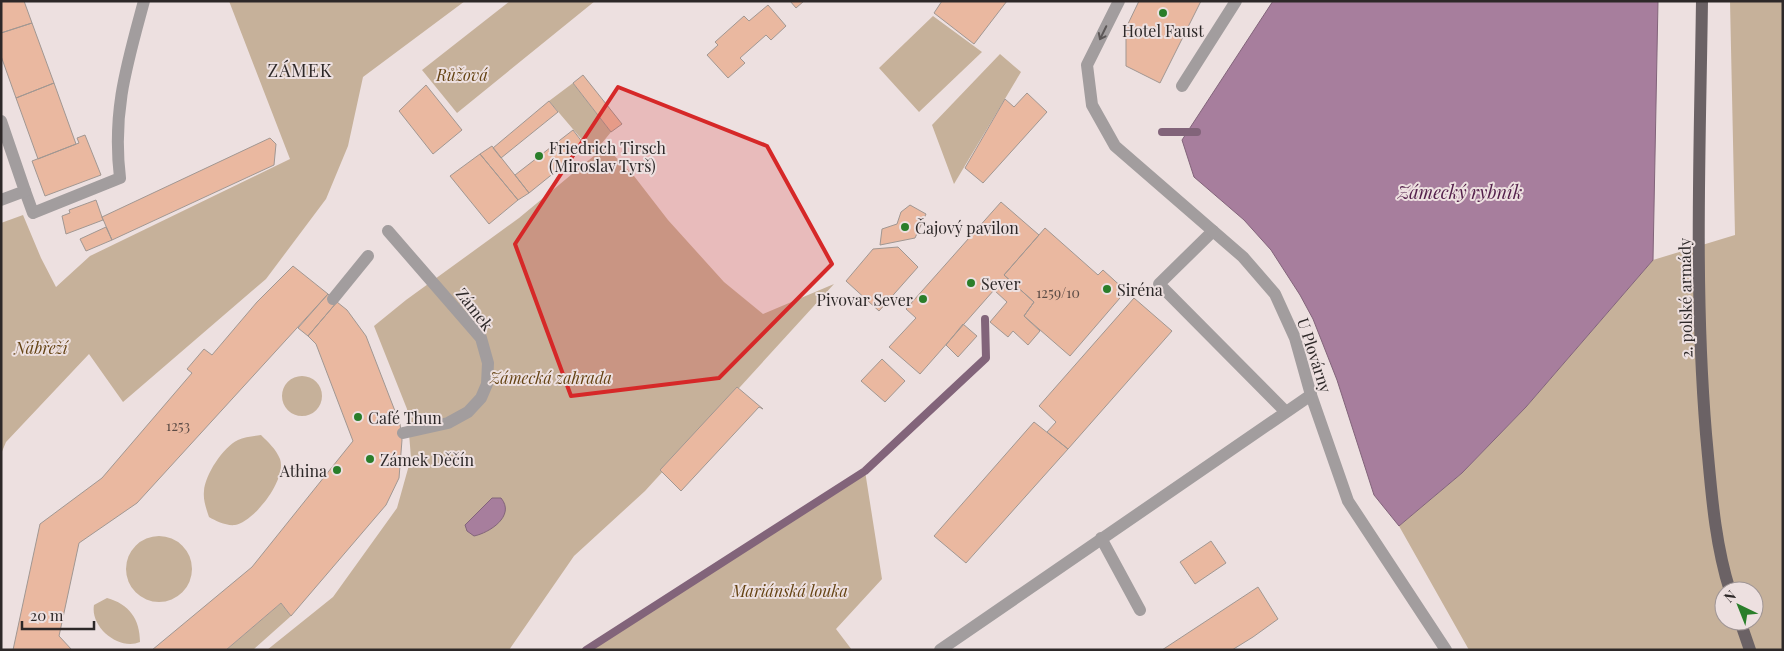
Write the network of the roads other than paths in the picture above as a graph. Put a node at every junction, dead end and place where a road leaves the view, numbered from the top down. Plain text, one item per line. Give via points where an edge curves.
1 (144, 1) edge
2 (1119, 1) edge
3 (1236, 1) edge
4 (1702, 1) edge
5 (1182, 86) dead end
6 (1, 121) edge
7 (25, 191) junction
8 (1, 200) edge
9 (388, 231) dead end
10 (1213, 231) junction
11 (368, 256) dead end
12 (333, 299) dead end
13 (1311, 395) junction
14 (1286, 412) junction
15 (403, 433) dead end
16 (1102, 538) junction
17 (1728, 581) edge
18 (1140, 610) dead end
19 (1743, 631) edge
20 (940, 650) edge
21 (1446, 650) edge
22 (1750, 650) edge

1 - 7 street via 122,84 116,145 120,178 33,213
2 -> 10 street, U Plovárny via 1087,65 1092,105 1115,146
3 - 5 street
4 - 17 main road, 2. polské armády via 1699,291 1703,393 1712,506
6 - 7 street
7 - 8 street
9 - 15 street, Zámek via 481,338 488,363 487,384 481,398 468,412 448,423
10 - 13 street, U Plovárny via 1244,257 1274,294 1295,338
10 - 14 street via 1158,284
11 - 12 street
13 - 14 street
13 - 21 street, U Plovárny via 1348,501
14 - 16 street
16 - 18 street
16 - 20 street
19 - 22 main road

